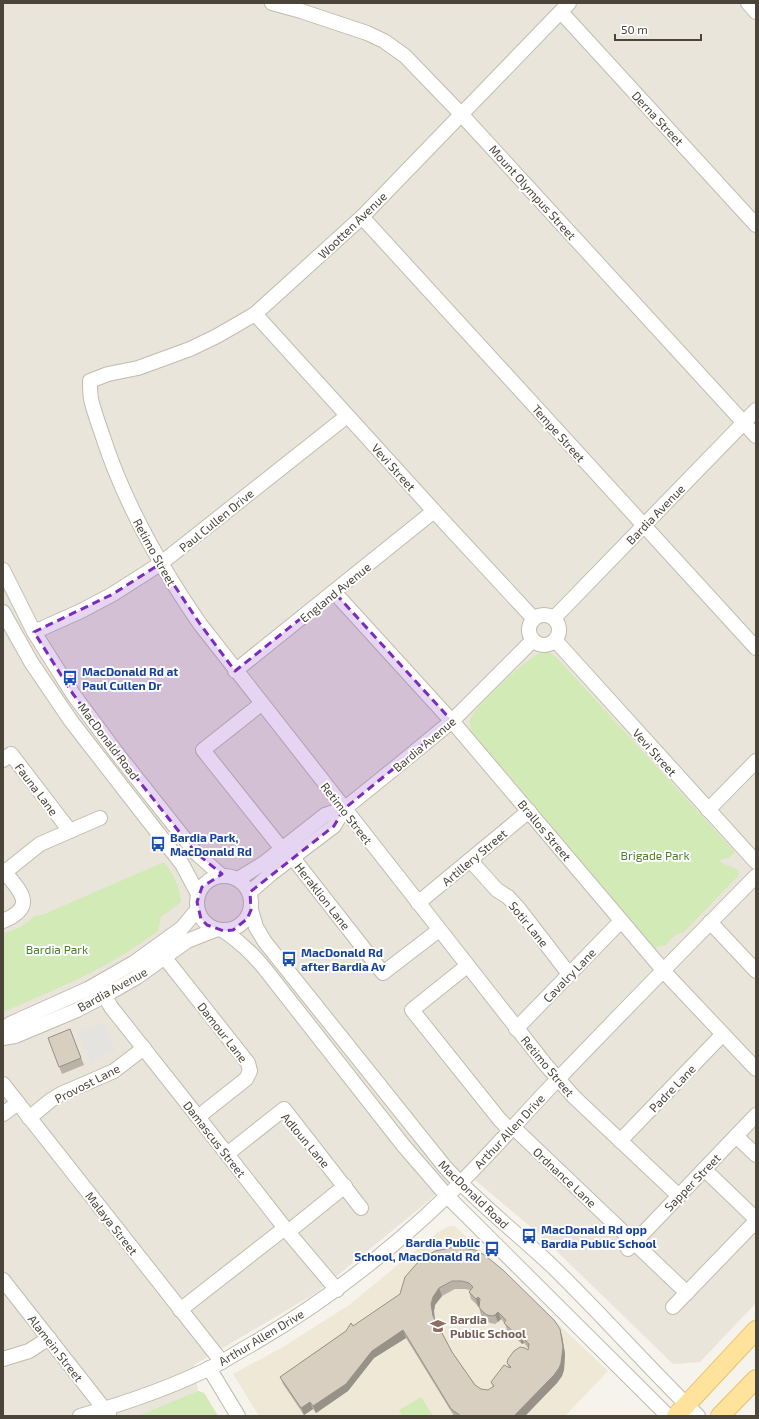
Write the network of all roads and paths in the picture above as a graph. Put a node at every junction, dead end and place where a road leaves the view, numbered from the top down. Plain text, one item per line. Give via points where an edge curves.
1 (272, 3) edge
2 (748, 3) edge
3 (565, 7) edge
4 (756, 12) edge
5 (461, 114) junction
6 (362, 218) junction
7 (756, 225) edge
8 (255, 314) junction
9 (90, 381) joint
10 (756, 410) edge
11 (347, 416) junction
12 (744, 423) junction
13 (756, 436) edge
14 (434, 512) junction
15 (644, 526) junction
16 (160, 564) junction
17 (3, 570) edge
18 (334, 592) junction
19 (3, 612) edge
20 (554, 618) junction
21 (534, 619) junction
22 (34, 632) junction
23 (9, 637) edge
24 (533, 640) junction
25 (555, 640) junction
26 (756, 648) edge
27 (235, 671) junction
28 (261, 704) junction
29 (452, 721) junction
30 (3, 760) edge
31 (756, 761) edge
32 (344, 809) junction
33 (708, 810) junction
34 (529, 811) junction
35 (100, 818) dead end
36 (70, 831) junction
37 (282, 849) junction
38 (293, 858) junction
39 (470, 860) junction
40 (756, 862) edge
41 (4, 871) edge
42 (222, 876) junction
43 (756, 876) edge
44 (238, 879) junction
45 (250, 892) junction
46 (198, 894) junction
47 (418, 903) junction
48 (197, 910) junction
49 (251, 910) junction
50 (621, 921) junction
51 (3, 922) edge
52 (710, 922) junction
53 (220, 930) junction
54 (439, 930) junction
55 (165, 958) junction
56 (468, 966) junction
57 (664, 970) junction
58 (756, 971) edge
59 (569, 974) junction
60 (101, 990) junction
61 (516, 1028) junction
62 (3, 1030) edge
63 (723, 1034) junction
64 (3, 1038) edge
65 (144, 1048) junction
66 (756, 1069) edge
67 (558, 1079) junction
68 (3, 1084) edge
69 (18, 1103) junction
70 (3, 1114) edge
71 (756, 1115) edge
72 (198, 1117) junction
73 (30, 1118) junction
74 (512, 1128) junction
75 (736, 1136) junction
76 (620, 1141) junction
77 (227, 1154) junction
78 (756, 1155) edge
79 (704, 1169) junction
80 (460, 1184) junction
81 (345, 1186) junction
82 (447, 1196) junction
83 (678, 1196) junction
84 (361, 1208) dead end
85 (756, 1220) edge
86 (286, 1230) junction
87 (631, 1246) junction
88 (3, 1280) edge
89 (337, 1290) junction
90 (687, 1293) junction
91 (673, 1307) dead end
92 (180, 1310) junction
93 (756, 1330) edge
94 (49, 1338) junction
95 (3, 1359) edge
96 (215, 1365) junction
97 (756, 1379) edge
98 (687, 1412) edge
99 (107, 1413) edge
100 (80, 1416) edge
101 (238, 1416) edge
102 (668, 1416) edge
103 (720, 1416) edge

1 - 5 street, Mount Olympus Street via 367,33 384,41 405,56
2 - 4 street
3 - 5 street, Wootten Avenue
3 - 7 street, Derna Street
5 - 6 street, Wootten Avenue
5 - 12 street, Mount Olympus Street
6 - 8 street, Wootten Avenue
6 - 15 street, Tempe Street
8 - 9 street, Wootten Avenue via 190,349 138,368 108,374
8 - 11 street, Vevi Street
9 - 16 street, Retimo Street via 91,399 116,472 138,523
10 - 12 street, Bardia Avenue
11 - 14 street, Vevi Street
11 - 16 street, Paul Cullen Drive
12 - 13 street, Mount Olympus Street
12 - 15 street, Bardia Avenue
14 - 18 street, England Avenue
14 - 21 street, Vevi Street
15 - 20 street, Bardia Avenue
15 - 26 street, Tempe Street
16 - 22 street, Paul Cullen Drive via 113,594
16 - 27 street, Retimo Street
17 - 22 street, MacDonald Road
18 - 27 street, England Avenue
18 - 29 street, Brallos Street
19 - 23 street, MacDonald Road
20 - 21 street via 542,615
20 - 25 street via 559,632
21 - 24 street via 530,627 530,636
22 - 42 street, MacDonald Road via 73,694 116,752 196,853
23 - 46 street, MacDonald Road via 31,662 71,721 182,864
24 - 25 street via 546,645
24 - 29 street, Bardia Avenue
25 - 33 street, Vevi Street
27 - 28 street, Retimo Street
28 - 32 street, Retimo Street
28 - 37 street via 203,750
29 - 32 street, Bardia Avenue
29 - 34 street, Brallos Street
30 - 36 street, Fauna Lane via 11,754
31 - 33 street
32 - 37 street, Bardia Avenue via 325,815
32 - 38 street, Bardia Avenue via 334,826
32 - 47 street, Retimo Street
33 - 40 street, Vevi Street
34 - 39 street, Artillery Street
34 - 50 street, Brallos Street
35 - 36 street
36 - 41 street via 40,844
37 - 44 street, Bardia Avenue
38 - 45 street, Bardia Avenue
38 - 54 street, Heraklion Lane via 383,973
39 - 47 street, Artillery Street
39 - 59 street, Sotir Lane via 497,890 519,909
41 - 51 street via 22,895 23,902 19,913
42 - 44 street
42 - 46 street via 208,882
43 - 52 street, Arthur Allen Drive
44 - 45 street
45 - 49 street
46 - 48 street
47 - 54 street, Retimo Street
48 - 53 street via 204,922
48 - 60 street, Bardia Avenue via 182,928
49 - 53 street via 241,925 233,930
49 - 80 street, MacDonald Road via 256,927 265,942
50 - 57 street, Brallos Street
50 - 59 street, Cavalry Lane
52 - 57 street, Arthur Allen Drive
52 - 58 street
53 - 55 street, Bardia Avenue via 187,941
53 - 82 street, MacDonald Road via 251,952 403,1145
54 - 56 street, Retimo Street
55 - 60 street, Bardia Avenue via 137,977
55 - 72 street, Damour Lane via 248,1063 250,1071 246,1079
56 - 61 street, Retimo Street
56 - 74 street, Ordnance Lane via 412,1010 500,1120
57 - 63 street, Brallos Street
57 - 67 street, Arthur Allen Drive
59 - 61 street, Cavalry Lane
60 - 62 street, Bardia Avenue via 10,1024
60 - 64 street, Bardia Avenue via 77,1010 15,1036
60 - 65 street, Damascus Street
61 - 67 street, Retimo Street
63 - 66 street, Brallos Street
63 - 76 street, Padre Lane
65 - 72 street, Damascus Street
65 - 73 street, Provost Lane via 114,1071 51,1100
67 - 74 street, Arthur Allen Drive
67 - 76 street, Retimo Street
68 - 69 street, Malaya Street
69 - 70 street
69 - 73 street, Malaya Street
71 - 75 street, Sapper Street
72 - 77 street, Damascus Street
73 - 92 street, Malaya Street
74 - 80 street, Arthur Allen Drive
74 - 87 street, Ordnance Lane
75 - 78 street
75 - 79 street, Sapper Street
76 - 83 street, Retimo Street
77 - 81 street, Adloun Lane via 284,1109
77 - 86 street, Damascus Street
79 - 83 street, Sapper Street
79 - 85 street
80 - 82 street, Arthur Allen Drive
80 - 98 street, MacDonald Road via 555,1270
81 - 84 street, Adloun Lane
81 - 86 street
82 - 89 street, Arthur Allen Drive via 364,1270
82 - 102 street, MacDonald Road
83 - 87 street, Sapper Street
85 - 90 street
86 - 89 street, Damascus Street
86 - 92 street
87 - 90 street, Ordnance Lane
88 - 94 street, Alamein Street
89 - 96 street, Arthur Allen Drive via 284,1325
90 - 91 street
92 - 96 street, Malaya Street
93 - 98 main road
94 - 95 street via 28,1351
94 - 99 street, Alamein Street
96 - 99 street, Arthur Allen Drive
96 - 101 street, Malaya Street
97 - 103 main road
99 - 100 street, Arthur Allen Drive

